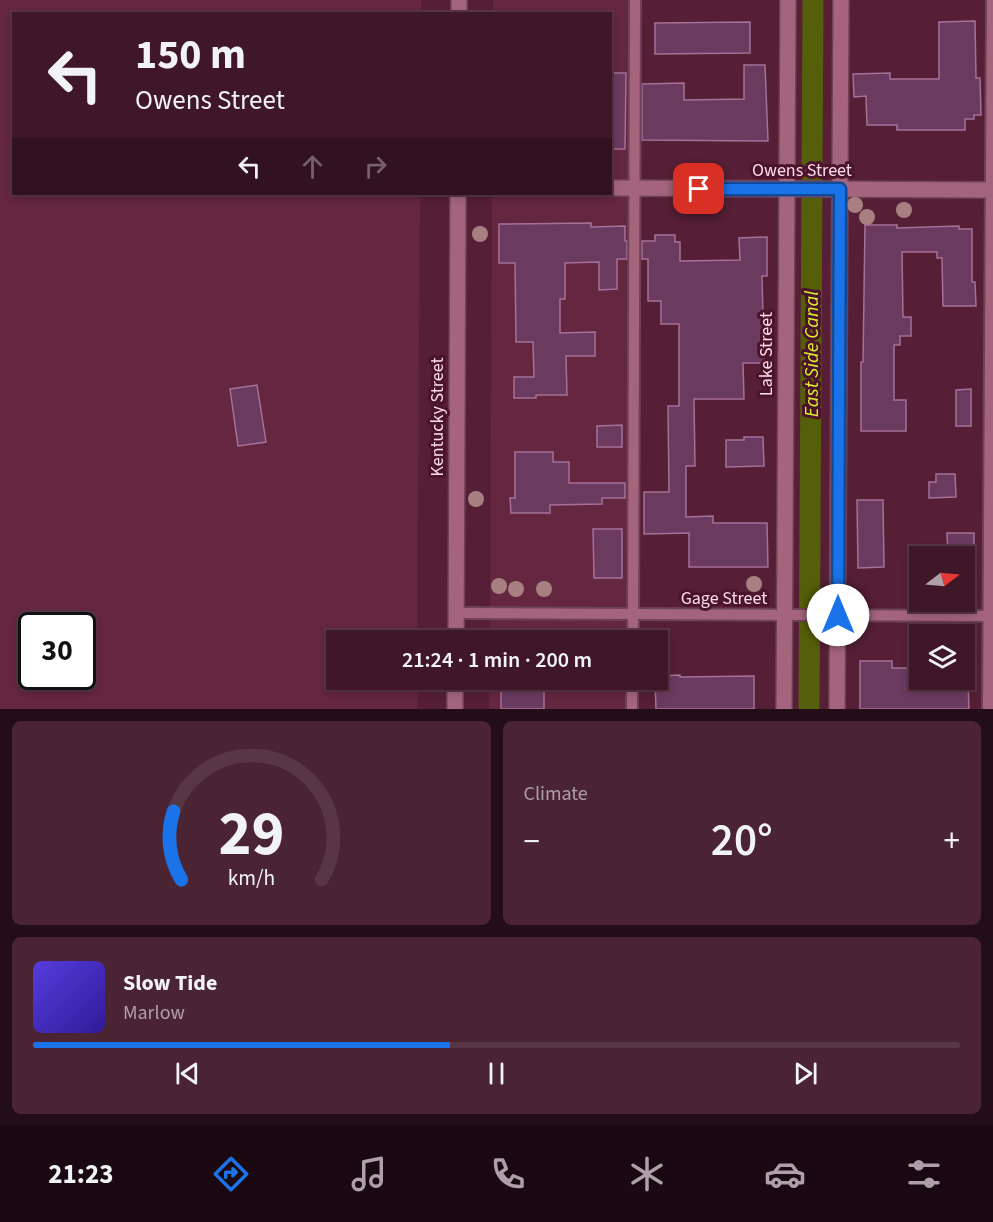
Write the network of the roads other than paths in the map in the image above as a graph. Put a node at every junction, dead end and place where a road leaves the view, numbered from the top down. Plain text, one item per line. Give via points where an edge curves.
1 (634, 0) edge
2 (788, 0) edge
3 (841, 0) edge
4 (992, 0) edge
5 (612, 189) edge
6 (633, 189) junction
7 (787, 189) junction
8 (840, 189) junction
9 (992, 190) edge
10 (458, 195) edge
11 (456, 613) junction
12 (633, 614) junction
13 (784, 615) junction
14 (838, 615) junction
15 (991, 616) edge
16 (456, 630) edge
17 (633, 630) edge
18 (455, 690) edge
19 (632, 690) edge
20 (455, 709) edge
21 (632, 709) edge
22 (784, 709) edge
23 (837, 709) edge
24 (988, 709) edge

1 - 6 lane
2 - 7 street, Lake Street
3 - 8 street
4 - 9 lane
5 - 6 street, Owens Street
6 - 7 street, Owens Street
6 - 12 lane
7 - 8 street, Owens Street
7 - 13 street, Lake Street
8 - 9 street, Owens Street
8 - 14 street
9 - 15 lane
10 - 11 street, Kentucky Street
11 - 12 lane, Gage Street
11 - 16 street, Kentucky Street
12 - 13 lane, Gage Street
12 - 17 lane
13 - 14 lane, Gage Street
13 - 22 street, Lake Street
14 - 15 lane, Gage Street
14 - 23 street
15 - 24 lane
18 - 20 street
19 - 21 lane

